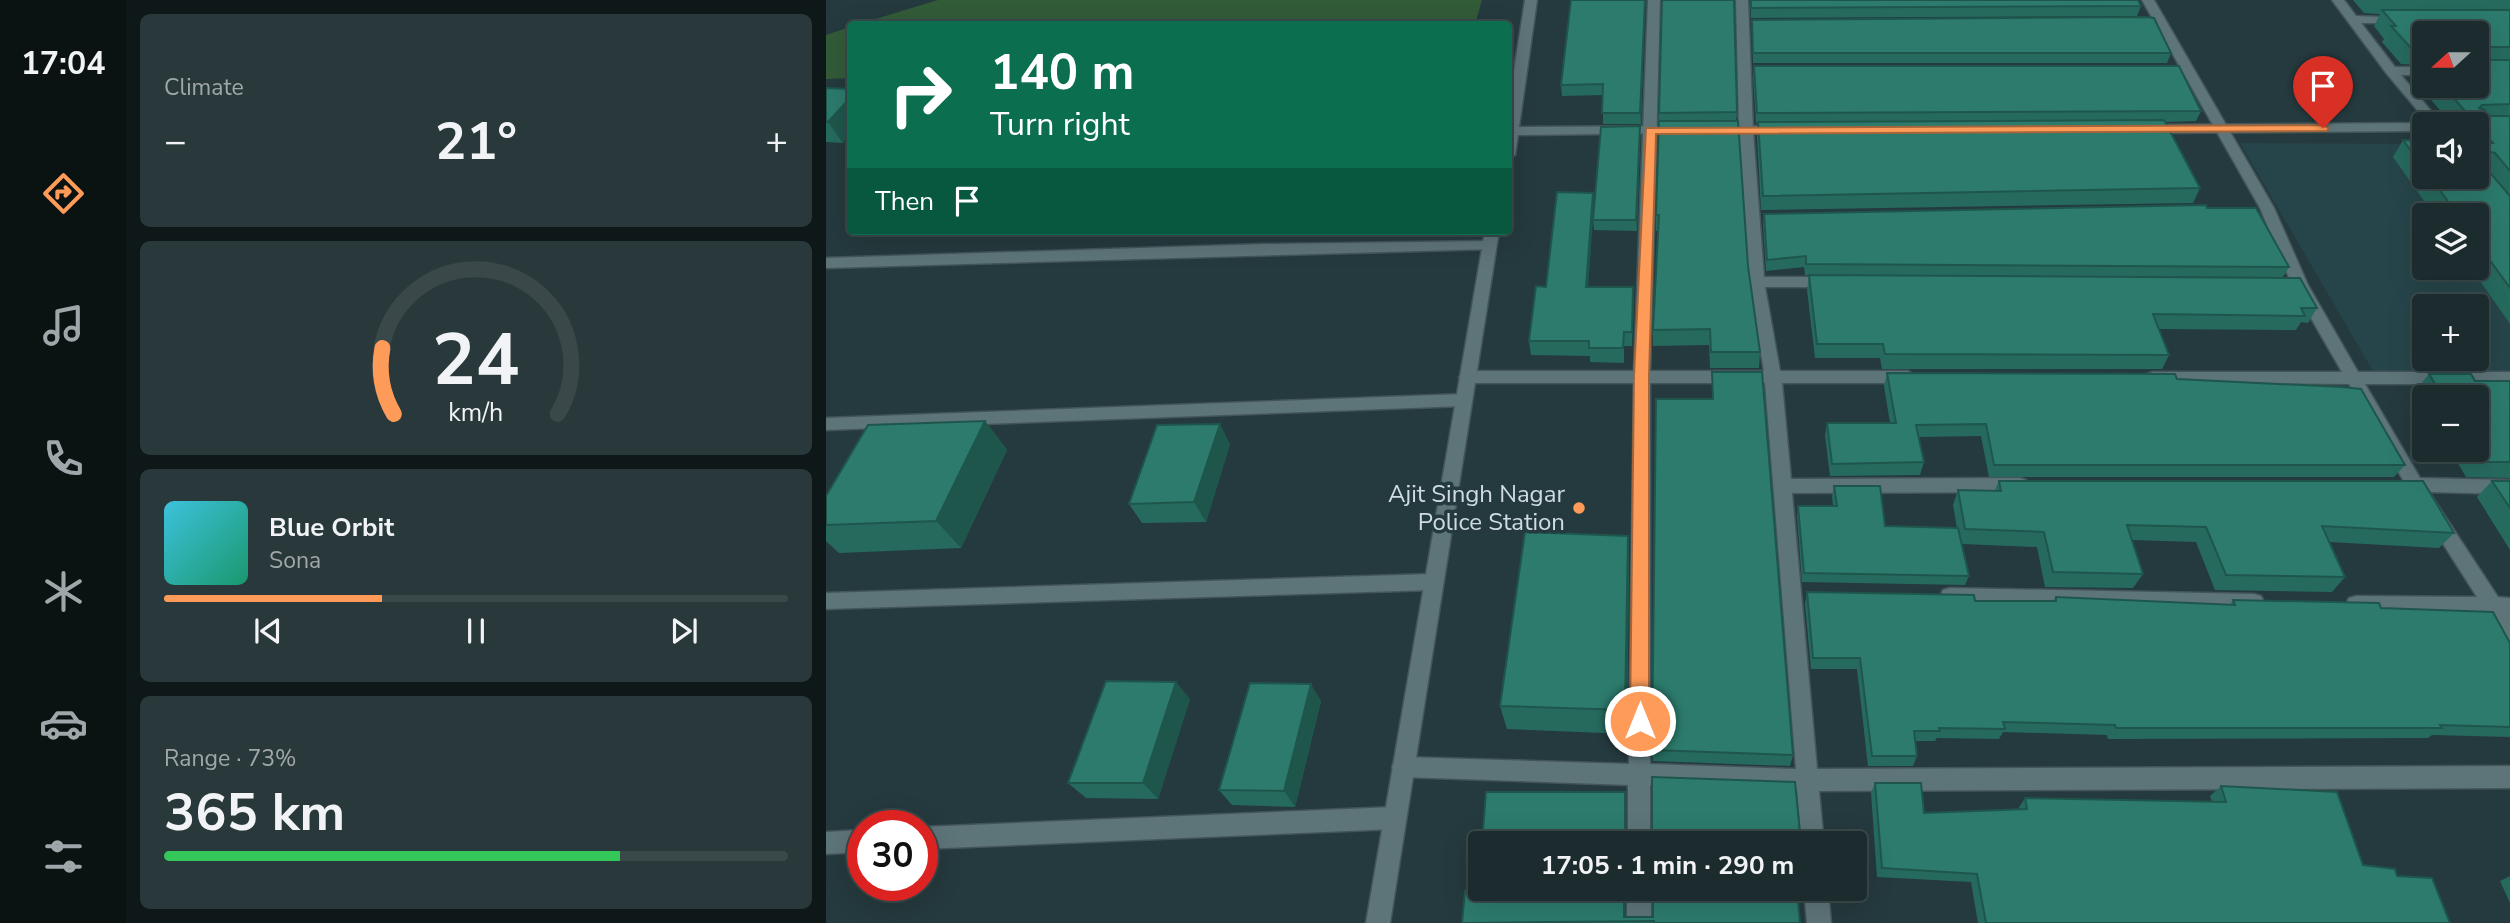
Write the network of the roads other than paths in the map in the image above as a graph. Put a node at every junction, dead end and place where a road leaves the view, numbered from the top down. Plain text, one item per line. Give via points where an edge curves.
1 (1531, 0) edge
2 (1654, 0) edge
3 (1742, 0) edge
4 (2148, 0) edge
5 (2338, 0) edge
6 (2353, 19) junction
7 (2418, 20) edge
8 (2146, 22) edge
9 (2160, 22) junction
10 (2174, 70) edge
11 (2188, 70) junction
12 (2391, 71) junction
13 (2412, 71) edge
14 (2426, 112) edge
15 (1512, 125) edge
16 (2412, 127) edge
17 (2138, 129) edge
18 (2222, 129) junction
19 (1746, 130) junction
20 (1788, 130) edge
21 (1650, 131) junction
22 (1512, 132) edge
23 (1490, 239) edge
24 (826, 263) edge
25 (1757, 282) junction
26 (1840, 282) edge
27 (1642, 376) junction
28 (1773, 376) junction
29 (1467, 377) junction
30 (1926, 377) edge
31 (2134, 378) edge
32 (2510, 378) edge
33 (2356, 380) junction
34 (1464, 400) junction
35 (826, 424) edge
36 (2044, 485) edge
37 (2388, 485) edge
38 (2415, 485) junction
39 (1782, 486) junction
40 (2510, 487) edge
41 (1433, 582) junction
42 (1930, 596) edge
43 (826, 601) edge
44 (2273, 602) edge
45 (2342, 603) edge
46 (2502, 606) edge
47 (2510, 632) edge
48 (1403, 766) junction
49 (1640, 774) junction
50 (2510, 777) edge
51 (1808, 780) junction
52 (1395, 818) junction
53 (1639, 831) edge
54 (1812, 831) edge
55 (938, 837) edge
56 (847, 842) edge
57 (826, 843) edge
58 (1639, 901) edge
59 (1817, 901) edge
60 (1377, 923) edge
61 (1639, 923) edge
62 (1819, 923) edge

1 - 15 street
2 - 21 street
3 - 19 street via 1750,25 1752,70
4 - 9 street
5 - 6 street
6 - 7 street
6 - 12 street
8 - 9 street
9 - 11 street
10 - 11 street
11 - 18 street
12 - 13 street
12 - 14 street
16 - 18 street
17 - 18 street
18 - 33 street via 2293,285
19 - 20 street
19 - 21 street
19 - 25 street via 1760,218
21 - 22 street
21 - 27 street
23 - 24 street
23 - 29 street
25 - 26 street
25 - 28 street
27 - 28 street
27 - 29 street
27 - 49 street
28 - 30 street
28 - 39 street
29 - 34 street
31 - 33 street
32 - 33 street
33 - 38 street
34 - 35 street
34 - 41 street
36 - 39 street
37 - 38 street
38 - 40 street
38 - 46 street
39 - 51 street via 1799,593
41 - 43 street
41 - 48 street
42 - 44 street
45 - 46 street
46 - 47 street
48 - 49 street
48 - 52 street
49 - 51 street
49 - 53 street
50 - 51 street
51 - 54 street
52 - 55 street
52 - 60 street
56 - 57 street
58 - 61 street
59 - 62 street

